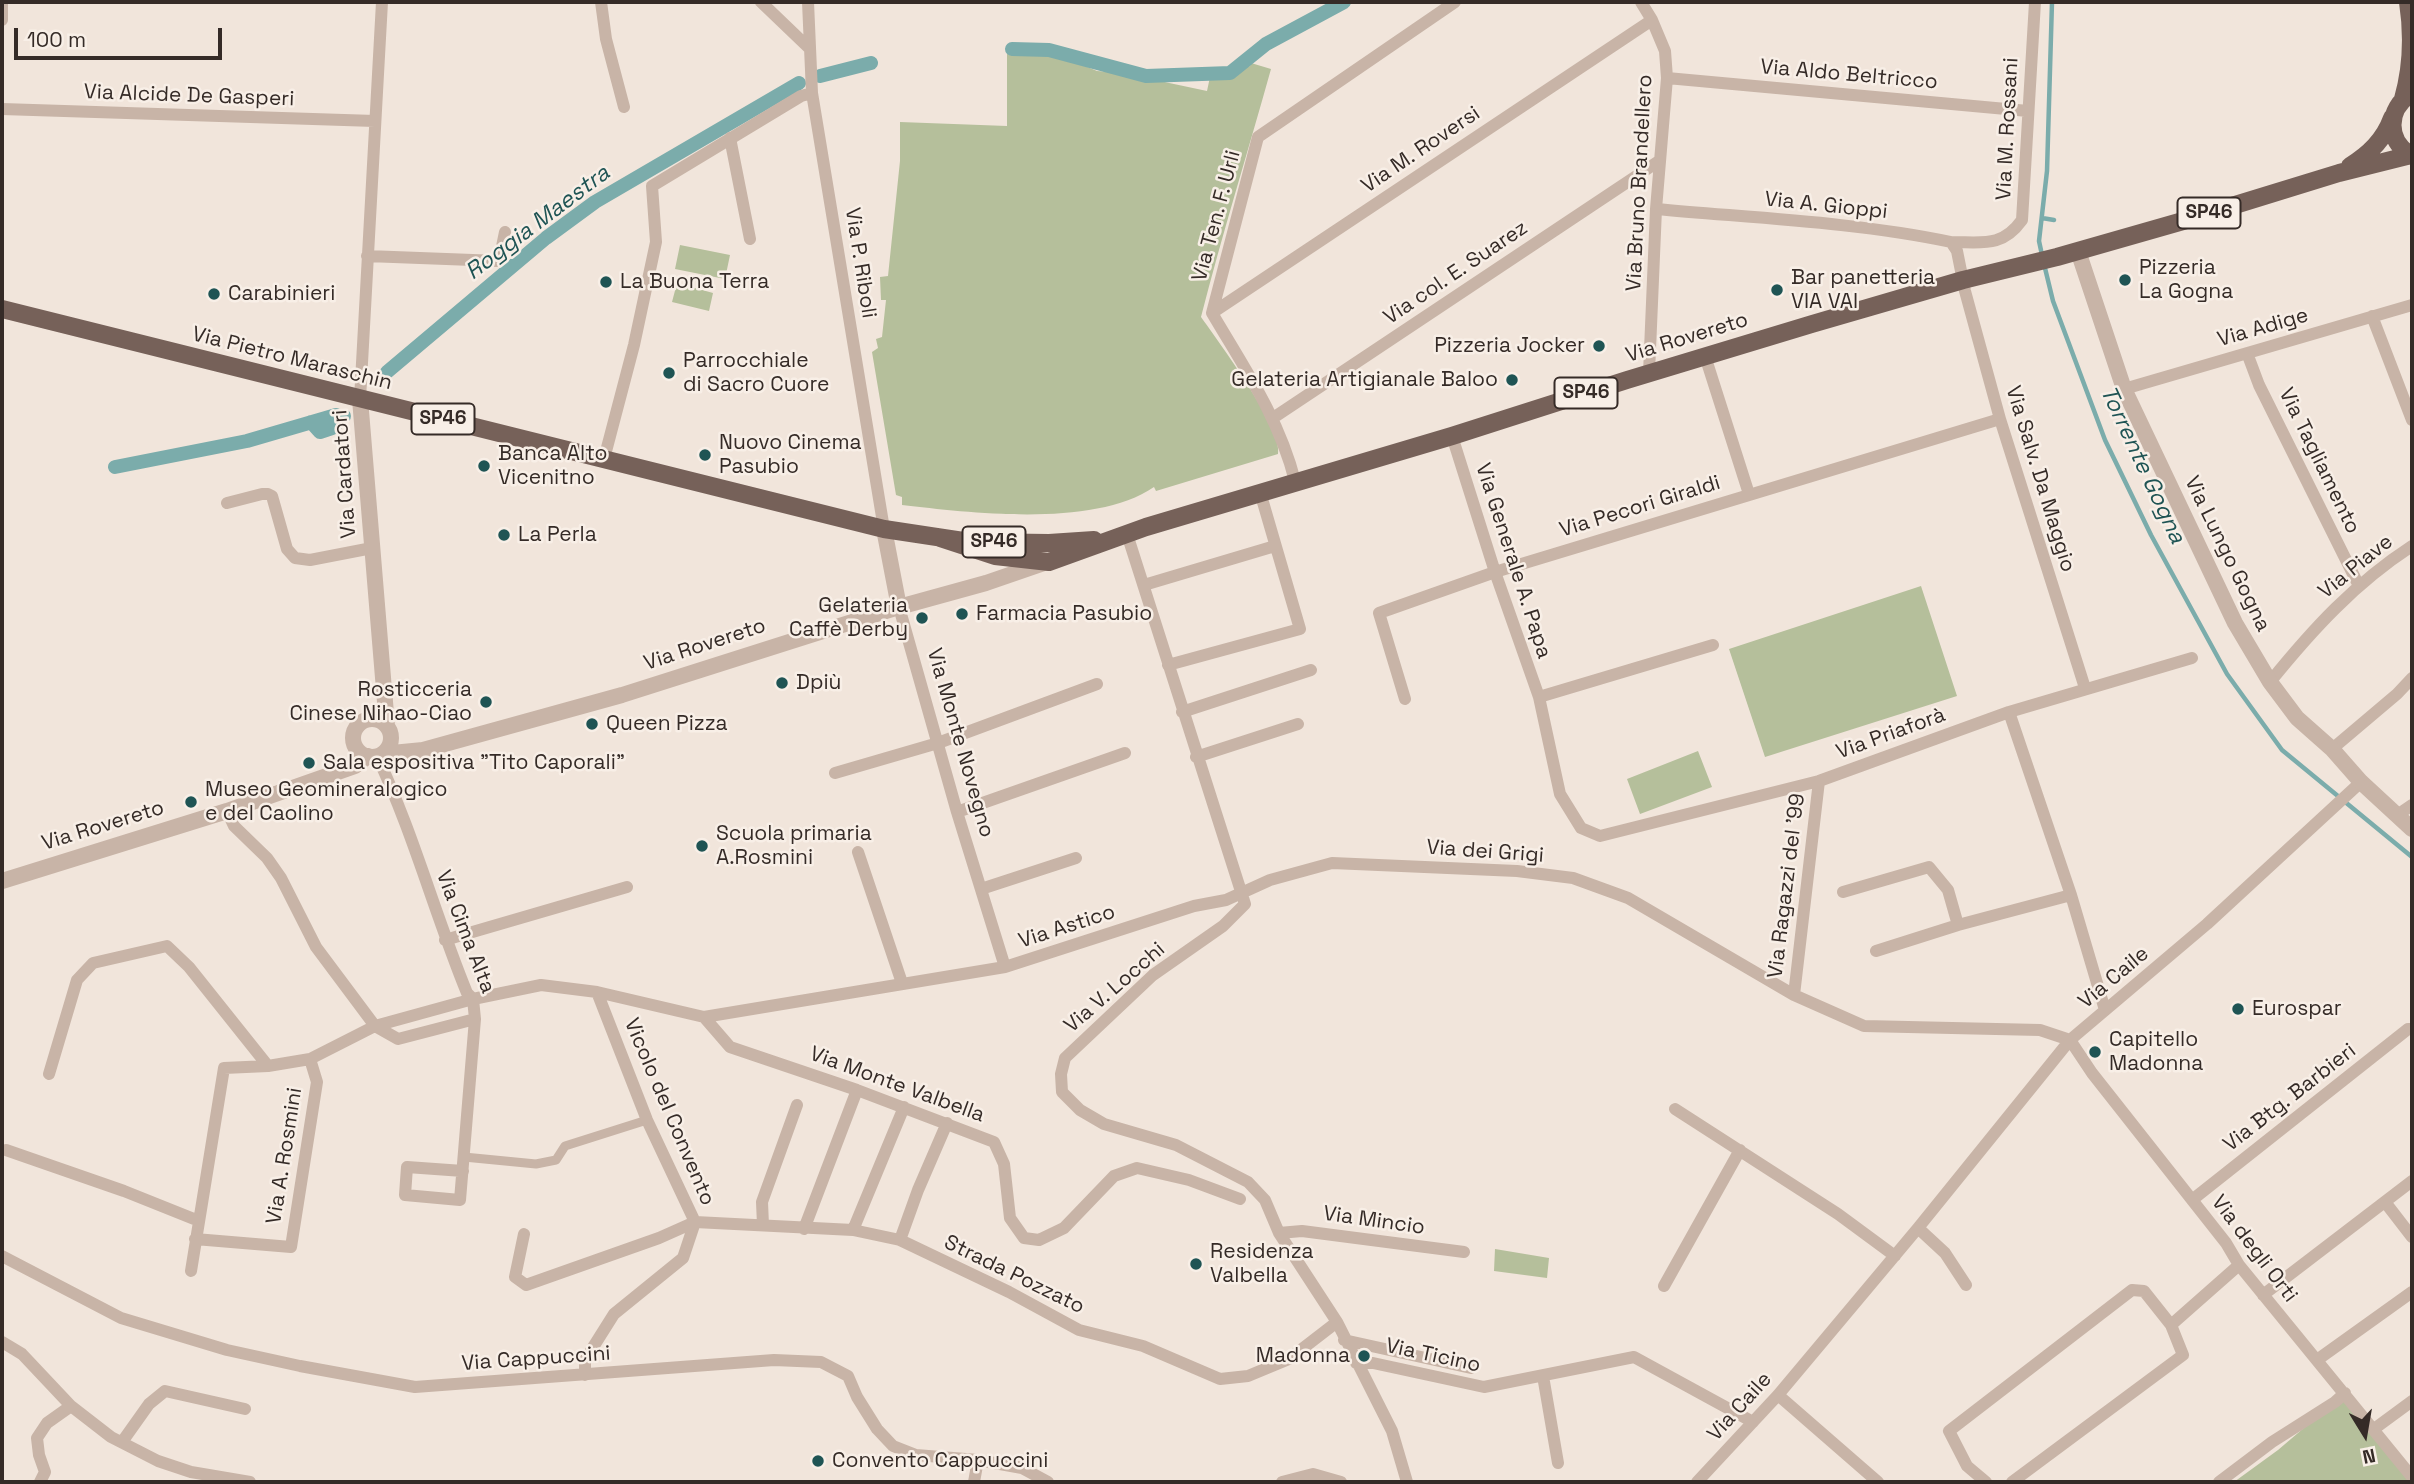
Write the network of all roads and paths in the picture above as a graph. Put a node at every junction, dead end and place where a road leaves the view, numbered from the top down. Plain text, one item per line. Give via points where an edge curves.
1 (2, 2) edge
2 (382, 2) edge
3 (601, 2) edge
4 (761, 2) edge
5 (808, 2) edge
6 (1455, 2) edge
7 (1641, 2) edge
8 (2035, 2) edge
9 (2408, 2) edge
10 (2, 20) edge
11 (1652, 20) junction
12 (2412, 28) edge
13 (809, 48) junction
14 (1667, 78) junction
15 (812, 93) junction
16 (2407, 96) edge
17 (624, 107) dead end
18 (2, 109) edge
19 (2028, 111) junction
20 (2392, 118) junction
21 (375, 121) junction
22 (730, 138) junction
23 (2411, 155) edge
24 (1659, 161) junction
25 (2339, 173) junction
26 (1656, 209) junction
27 (505, 232) dead end
28 (750, 239) dead end
29 (1951, 242) junction
30 (2078, 251) junction
31 (367, 256) junction
32 (1963, 280) junction
33 (2412, 305) edge
34 (2, 309) edge
35 (1212, 313) junction
36 (2372, 316) junction
37 (2247, 353) junction
38 (1705, 356) junction
39 (1649, 373) junction
40 (2124, 388) junction
41 (360, 399) junction
42 (1273, 418) junction
43 (2000, 419) junction
44 (2412, 420) edge
45 (1452, 436) junction
46 (604, 459) junction
47 (1295, 481) junction
48 (1260, 492) junction
49 (1749, 494) junction
50 (227, 503) dead end
51 (884, 529) junction
52 (1119, 537) junction
53 (940, 538) junction
54 (1049, 543) junction
55 (1275, 546) junction
56 (2412, 547) edge
57 (372, 548) junction
58 (1014, 559) junction
59 (1056, 560) junction
60 (996, 563) junction
61 (1495, 572) junction
62 (986, 583) junction
63 (1144, 585) junction
64 (2359, 586) junction
65 (899, 607) junction
66 (1713, 645) dead end
67 (2192, 658) dead end
68 (1168, 665) junction
69 (1311, 670) dead end
70 (2412, 678) edge
71 (2270, 682) junction
72 (1097, 684) dead end
73 (2085, 688) junction
74 (383, 689) junction
75 (1539, 697) junction
76 (1405, 699) dead end
77 (1182, 712) junction
78 (2009, 712) junction
79 (367, 720) junction
80 (1298, 724) dead end
81 (389, 730) junction
82 (938, 743) junction
83 (436, 746) junction
84 (2332, 749) junction
85 (371, 753) junction
86 (1125, 753) dead end
87 (1196, 757) junction
88 (835, 773) dead end
89 (1819, 781) junction
90 (2357, 785) junction
91 (2412, 804) edge
92 (227, 811) junction
93 (957, 812) junction
94 (2396, 816) junction
95 (2412, 830) edge
96 (1600, 836) joint
97 (859, 852) dead end
98 (1076, 858) dead end
99 (2, 881) edge
100 (628, 887) dead end
101 (981, 889) junction
102 (1240, 892) junction
103 (1843, 892) dead end
104 (2071, 895) junction
105 (1958, 925) junction
106 (446, 940) junction
107 (1876, 951) dead end
108 (1005, 967) junction
109 (902, 983) junction
110 (597, 992) junction
111 (1794, 995) junction
112 (472, 999) junction
113 (2105, 1010) junction
114 (704, 1017) junction
115 (475, 1019) junction
116 (375, 1026) junction
117 (2412, 1029) edge
118 (2070, 1040) junction
119 (310, 1059) junction
120 (268, 1066) junction
121 (48, 1074) dead end
122 (857, 1090) junction
123 (797, 1105) dead end
124 (904, 1107) junction
125 (1675, 1109) dead end
126 (647, 1120) junction
127 (947, 1123) junction
128 (1740, 1150) junction
129 (3, 1154) edge
130 (464, 1157) junction
131 (463, 1171) junction
132 (2412, 1181) edge
133 (1240, 1199) dead end
134 (2192, 1200) junction
135 (2385, 1202) junction
136 (199, 1221) junction
137 (695, 1222) junction
138 (763, 1225) junction
139 (1918, 1228) junction
140 (804, 1229) junction
141 (853, 1230) junction
142 (1279, 1233) junction
143 (524, 1234) dead end
144 (2412, 1237) edge
145 (195, 1239) junction
146 (900, 1240) junction
147 (1464, 1252) dead end
148 (2, 1256) edge
149 (1895, 1256) junction
150 (2239, 1265) junction
151 (191, 1271) dead end
152 (1966, 1285) dead end
153 (1664, 1286) dead end
154 (2412, 1292) edge
155 (2263, 1295) junction
156 (1337, 1322) junction
157 (2171, 1325) junction
158 (1344, 1340) junction
159 (2, 1342) edge
160 (2317, 1360) junction
161 (1356, 1363) junction
162 (1471, 1368) dead end
163 (585, 1375) junction
164 (1543, 1376) junction
165 (2345, 1393) junction
166 (1778, 1395) junction
167 (2412, 1401) edge
168 (71, 1406) junction
169 (245, 1409) dead end
170 (1753, 1422) junction
171 (2374, 1429) junction
172 (122, 1442) junction
173 (978, 1460) junction
174 (1558, 1463) dead end
175 (2412, 1477) edge
176 (40, 1482) edge
177 (250, 1482) edge
178 (974, 1482) edge
179 (1048, 1482) edge
180 (1282, 1482) edge
181 (1341, 1482) edge
182 (1407, 1482) edge
183 (1697, 1482) edge
184 (1878, 1482) edge
185 (1986, 1482) edge
186 (2012, 1482) edge
187 (2219, 1482) edge

1 - 10 street
2 - 21 street, Via Cardatori
3 - 17 street
4 - 13 street
5 - 13 street, Via P. Riboli
6 - 35 street, Via Ten. F. Urli via 1258,136
7 - 11 street, Via Bruno Brandellero
8 - 19 street, Via M. Rossani
9 - 12 main road
11 - 14 street, Via Bruno Brandellero via 1665,51
11 - 35 street, Via M. Roversi
12 - 16 main road
13 - 15 street, Via P. Riboli
14 - 19 street, Via Aldo Beltricco
14 - 24 street, Via Bruno Brandellero
15 - 22 street
15 - 51 street, Via P. Riboli
16 - 20 main road
18 - 21 street, Via Alcide De Gasperi
19 - 29 street, Via M. Rossani via 2022,220 2013,233 1998,242
20 - 23 main road via 2395,140
20 - 25 main road, SP46 via 2378,144
21 - 31 street, Via Cardatori
22 - 28 street
22 - 46 street via 652,186 656,242
23 - 25 main road, SP46
24 - 26 street, Via Bruno Brandellero
24 - 42 street, Via col. E. Suarez
25 - 30 main road, SP46
26 - 29 street, Via A. Gioppi
26 - 39 street, Via Bruno Brandellero
27 - 31 street via 499,261
29 - 32 street
30 - 32 main road, Via Rovereto / SP46
30 - 40 street, Via Lungo Gogna
31 - 41 street, Via Cardatori
32 - 38 main road, Via Rovereto / SP46
32 - 43 street, Via Salv. Da Maggio
33 - 36 street, Via Adige
34 - 41 main road, Via Pietro Maraschin / SP46
35 - 42 street, Via Ten. F. Urli
36 - 37 street, Via Adige
36 - 44 street
37 - 40 street, Via Adige
37 - 64 street, Via Tagliamento
38 - 39 main road, Via Rovereto / SP46
38 - 49 street
39 - 45 main road, Via Rovereto / SP46
40 - 71 street, Via Lungo Gogna via 2235,623
41 - 46 main road, Via Pietro Maraschin / SP46
41 - 57 street, Via Cardatori
42 - 47 street, Via Ten. F. Urli
43 - 49 street, Via Pecori Giraldi
43 - 73 street, Via Salv. Da Maggio
45 - 47 main road, Via Rovereto / SP46
45 - 61 street, Via Generale A. Papa
46 - 51 main road, Via Pietro Maraschin / SP46
47 - 48 main road, Via Rovereto / SP46
48 - 52 main road, Via Rovereto / SP46
48 - 55 street
49 - 61 street, Via Pecori Giraldi
50 - 57 street via 262,494 272,496 287,549 295,558 310,560
51 - 53 main road, Via Pietro Maraschin / SP46
51 - 65 street, Via Monte Novegno
52 - 54 main road, Via Rovereto / SP46
52 - 59 main road, Via Rovereto / SP46
52 - 63 street
53 - 54 main road, Via Pietro Maraschin / SP46
53 - 60 main road, Via Pietro Maraschin / SP46
54 - 58 street, Via Rovereto via 1026,548
55 - 63 street
55 - 68 street via 1300,629
56 - 64 street, Via Piave
57 - 74 street, Via Cardatori
58 - 59 main road, Via Pietro Maraschin / SP46
58 - 60 main road, Via Pietro Maraschin
59 - 62 street, Via Rovereto
60 - 62 street
61 - 75 street, Via Generale A. Papa
61 - 76 street, Via Pecori Giraldi via 1379,613
62 - 65 street, Via Rovereto
63 - 68 street
64 - 71 street, Via Piave via 2313,629
65 - 82 street, Via Monte Novegno
65 - 83 street, Via Rovereto via 660,684
66 - 75 street
67 - 73 street, Via Priaforà
68 - 77 street
69 - 77 street
70 - 84 street
71 - 84 street, Via Lungo Gogna via 2297,718
72 - 82 street
73 - 78 street, Via Priaforà
74 - 79 street, Via Cardatori
74 - 81 street, Via Cardatori
75 - 96 street, Via Generale A. Papa via 1560,794 1581,828
77 - 87 street
78 - 89 street, Via Priaforà
78 - 104 street
79 - 81 street via 378,720
79 - 85 street via 354,733
80 - 87 street
81 - 83 street
81 - 85 street via 390,745
82 - 88 street
82 - 93 street, Via Monte Novegno
83 - 85 street, Via Rovereto
84 - 90 street, Via Lungo Gogna
85 - 92 street, Via Rovereto via 355,766
85 - 106 street, Via Cima Alta via 396,795
86 - 93 street
87 - 102 street
89 - 96 street, Via Priaforà
89 - 111 street, Via Ragazzi del '99
90 - 94 street, Via Lungo Gogna
90 - 113 street, Via Caile via 2207,924
91 - 94 street
92 - 99 street, Via Rovereto
92 - 116 street via 234,826 281,878 316,947
93 - 101 street, Via Monte Novegno
94 - 95 street, Via Lungo Gogna
97 - 109 street
98 - 101 street
100 - 106 street
101 - 108 street, Via Monte Novegno
102 - 108 street, Via Astico
102 - 111 street, Via dei Grigi via 1332,863 1573,878 1628,898
102 - 142 street, Via V. Locchi via 1245,904 1223,926 1153,975 1065,1058 1062,1092 1104,1124 1175,1145 1248,1182 1265,1200
103 - 105 street via 1929,867 1948,890
104 - 105 street
104 - 113 street
105 - 107 street
106 - 112 street, Via Cima Alta
108 - 109 street, Via Astico
109 - 114 street, Via Astico
110 - 112 street via 541,985
110 - 114 street, Via Astico
110 - 126 street, Vicolo del Convento
111 - 118 street, Via dei Grigi via 1864,1026 2040,1030
112 - 115 street, Via Cima Alta
112 - 116 street
113 - 118 street, Via Caile
114 - 122 street, Via Monte Valbella via 730,1047
115 - 116 street via 398,1040
115 - 130 street, Via Cima Alta
116 - 119 street
117 - 134 street, Via Btg. Barbieri
118 - 134 street, Via degli Orti
118 - 139 street, Via Caile
119 - 120 street
119 - 145 street, Via A. Rosmini via 317,1082 291,1247
120 - 121 street via 167,946 93,963 77,981
120 - 136 street via 224,1068
122 - 124 street, Via Monte Valbella
122 - 140 street
123 - 138 street via 762,1202
124 - 127 street, Via Monte Valbella
124 - 141 street
125 - 128 street
126 - 130 street via 565,1146 555,1160 536,1164
126 - 137 street, Vicolo del Convento
127 - 133 street, Via Monte Valbella via 994,1142 1004,1164 1010,1217 1024,1238 1039,1240 1063,1228 1114,1176 1137,1168
127 - 146 street
128 - 149 street
128 - 153 street
129 - 136 street via 124,1191
130 - 131 street, Via Cima Alta
131 - 131 street, Via Cima Alta via 460,1200 405,1195 407,1167
132 - 135 street
134 - 150 street, Via degli Orti
135 - 144 street
135 - 155 street
136 - 145 street
137 - 138 street, Strada Pozzato
137 - 143 street via 526,1285 515,1277
137 - 163 street, Vicolo del Convento via 683,1258 614,1314 585,1360
138 - 140 street, Strada Pozzato
139 - 149 street, Via Caile
139 - 152 street via 1945,1253
140 - 141 street, Strada Pozzato
141 - 146 street, Strada Pozzato
142 - 147 street, Via Mincio via 1303,1231
142 - 156 street, Via V. Locchi
145 - 151 street
146 - 156 street, Strada Pozzato via 1079,1329 1143,1346 1220,1379 1248,1376 1289,1359
148 - 163 street, Via Cappuccini via 121,1318 300,1366 415,1387
149 - 166 street, Via Caile
150 - 155 street, Via degli Orti
150 - 157 street
154 - 160 street
155 - 160 street, Via degli Orti
156 - 158 street, Via V. Locchi
157 - 185 street via 2144,1292 2132,1290 1949,1431 1967,1466
157 - 186 street via 2183,1355
158 - 161 street, Via V. Locchi
158 - 162 street, Via Ticino
159 - 168 street via 22,1354
160 - 165 street, Via degli Orti
161 - 164 street, Via Ticino via 1484,1387
161 - 182 street, Via V. Locchi via 1392,1432
163 - 173 street, Via Cappuccini via 774,1360 821,1362 848,1376 877,1429 893,1446 916,1455
164 - 170 street, Via Ticino via 1633,1357
164 - 174 street
165 - 171 street, Via degli Orti
165 - 187 street
166 - 170 street, Via Caile
166 - 184 street
167 - 171 street
168 - 172 street
168 - 176 street via 47,1423 37,1438 44,1472
169 - 172 street via 165,1391 149,1404
170 - 183 street, Via Caile
171 - 175 street, Via degli Orti
172 - 177 street via 191,1472
173 - 178 street
173 - 179 street, Via Cappuccini via 1022,1468
180 - 181 street via 1314,1474

